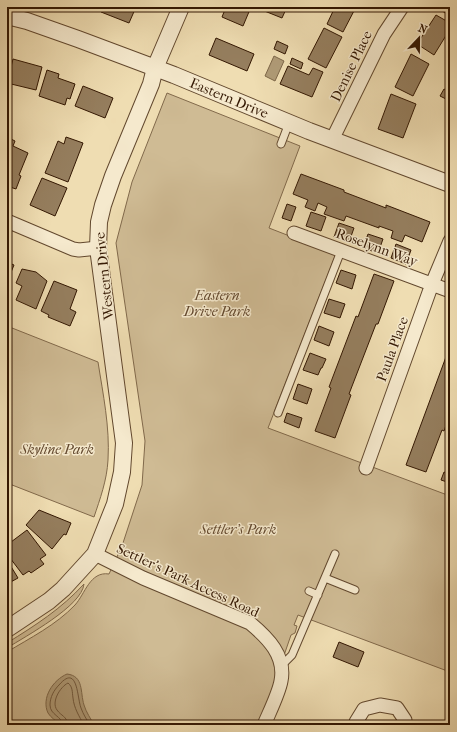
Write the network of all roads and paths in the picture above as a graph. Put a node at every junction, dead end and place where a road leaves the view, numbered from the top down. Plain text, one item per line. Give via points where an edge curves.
1 (181, 7) edge
2 (402, 7) edge
3 (7, 16) edge
4 (155, 68) junction
5 (289, 123) junction
6 (332, 140) junction
7 (281, 144) dead end
8 (450, 184) edge
9 (7, 221) edge
10 (294, 233) dead end
11 (450, 241) edge
12 (98, 248) junction
13 (341, 251) junction
14 (432, 284) junction
15 (450, 291) edge
16 (278, 413) dead end
17 (366, 468) dead end
18 (94, 554) junction
19 (335, 554) dead end
20 (325, 578) junction
21 (355, 590) dead end
22 (309, 591) dead end
23 (318, 595) junction
24 (7, 629) edge
25 (281, 666) junction
26 (264, 725) edge
27 (356, 725) edge
28 (405, 725) edge

1 - 4 street, Western Drive
2 - 6 street, Denise Place via 384,34
3 - 4 street, Eastern Drive via 70,36
4 - 5 street, Eastern Drive
4 - 12 street, Western Drive via 103,205 99,222
5 - 6 street, Eastern Drive
5 - 7 lane
6 - 8 street, Eastern Drive
9 - 12 street via 73,249
10 - 13 street, Roselynn Way
11 - 14 street, Paula Place
12 - 18 street, Western Drive via 124,443 122,472 115,504
13 - 14 street, Roselynn Way
13 - 16 lane
14 - 15 street, Roselynn Way
14 - 17 street, Paula Place
18 - 24 street, Western Drive via 54,597
18 - 25 street, Settler's Park Access Road via 143,578 250,623 276,650
19 - 20 lane
20 - 21 lane
20 - 23 lane
22 - 23 lane
23 - 25 lane via 292,655
25 - 26 street, Settler's Park Access Road via 281,681
27 - 28 street via 364,709 380,705 397,708 405,720

